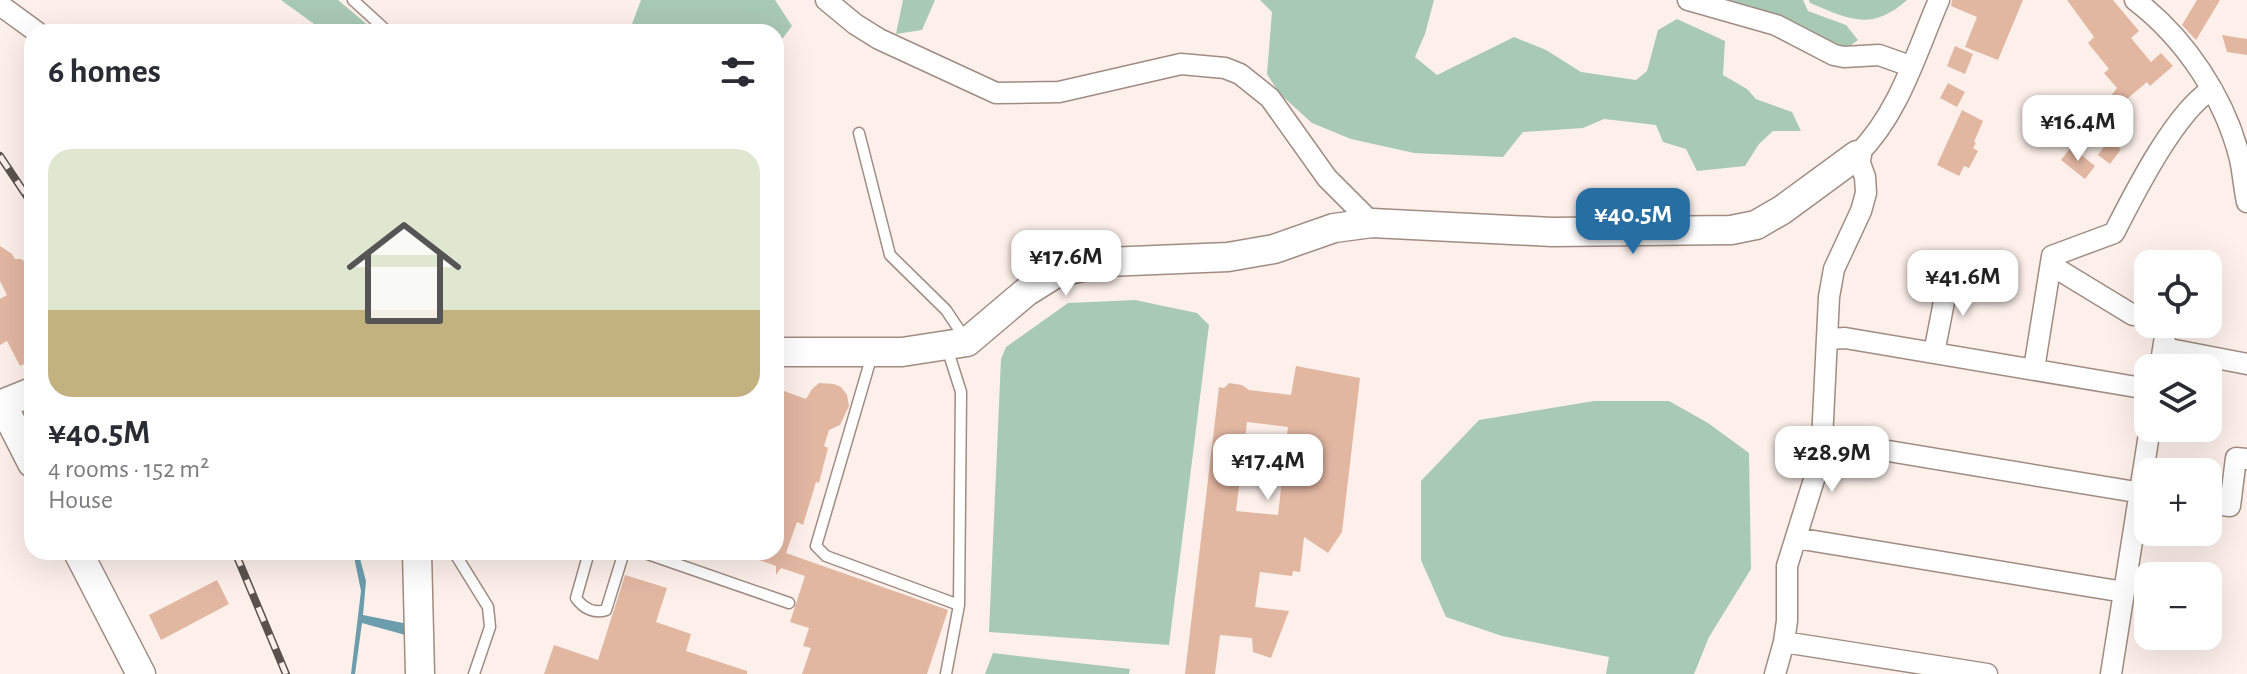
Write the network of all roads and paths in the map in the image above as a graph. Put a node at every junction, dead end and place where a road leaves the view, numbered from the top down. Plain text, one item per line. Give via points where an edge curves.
1 (353, 0) edge
2 (826, 0) edge
3 (1688, 0) edge
4 (1939, 0) edge
5 (2135, 0) edge
6 (0, 5) edge
7 (26, 24) edge
8 (379, 24) edge
9 (1910, 66) junction
10 (2211, 90) junction
11 (859, 133) dead end
12 (1857, 155) junction
13 (2244, 163) edge
14 (2247, 202) edge
15 (1372, 223) junction
16 (2051, 268) junction
17 (1949, 276) dead end
18 (2134, 315) edge
19 (1829, 339) junction
20 (957, 344) junction
21 (784, 352) edge
22 (872, 353) junction
23 (1934, 353) junction
24 (2222, 362) edge
25 (2247, 364) edge
26 (2034, 369) junction
27 (2134, 387) edge
28 (24, 395) edge
29 (1, 402) edge
30 (1822, 440) junction
31 (24, 447) edge
32 (2247, 459) edge
33 (2134, 491) edge
34 (2222, 505) edge
35 (1796, 538) junction
36 (2134, 542) edge
37 (82, 560) edge
38 (417, 560) edge
39 (459, 560) edge
40 (587, 560) edge
41 (622, 560) edge
42 (665, 560) edge
43 (2124, 592) junction
44 (789, 603) dead end
45 (959, 605) junction
46 (1784, 642) junction
47 (1937, 670) edge
48 (141, 674) edge
49 (420, 674) edge
50 (474, 674) edge
51 (946, 674) edge
52 (1775, 674) edge
53 (1987, 674) edge
54 (2111, 674) edge

1 - 8 lane
2 - 15 street via 879,39 996,93 1059,92 1181,64 1240,74 1270,98 1327,178
3 - 9 street via 1776,25 1834,55 1879,55
4 - 9 street
5 - 10 street via 2182,47
6 - 7 street
9 - 12 street via 1888,118
10 - 13 street
10 - 16 street via 2159,152 2114,233 2052,256
11 - 20 lane via 890,255 946,310
12 - 15 street via 1782,210 1756,225 1731,230 1552,232
12 - 19 street via 1866,193 1834,269
13 - 14 street
15 - 20 street via 1228,257 1107,262 1058,272
16 - 18 street
16 - 26 street
17 - 23 street
19 - 23 street
19 - 30 street
20 - 22 street
20 - 45 lane
21 - 22 street
22 - 45 lane via 816,546 826,556
23 - 26 street
24 - 25 street
26 - 27 street
28 - 29 street
29 - 31 street
30 - 33 street
30 - 35 street
32 - 34 street via 2236,458 2230,506
35 - 43 street
35 - 46 street via 1787,566
36 - 43 street
37 - 48 street
38 - 49 street
39 - 50 lane via 488,607 490,627
40 - 41 lane via 576,598 583,607 600,612 606,610
42 - 44 lane
43 - 54 street
45 - 51 lane
46 - 47 street
46 - 52 street
47 - 53 street

